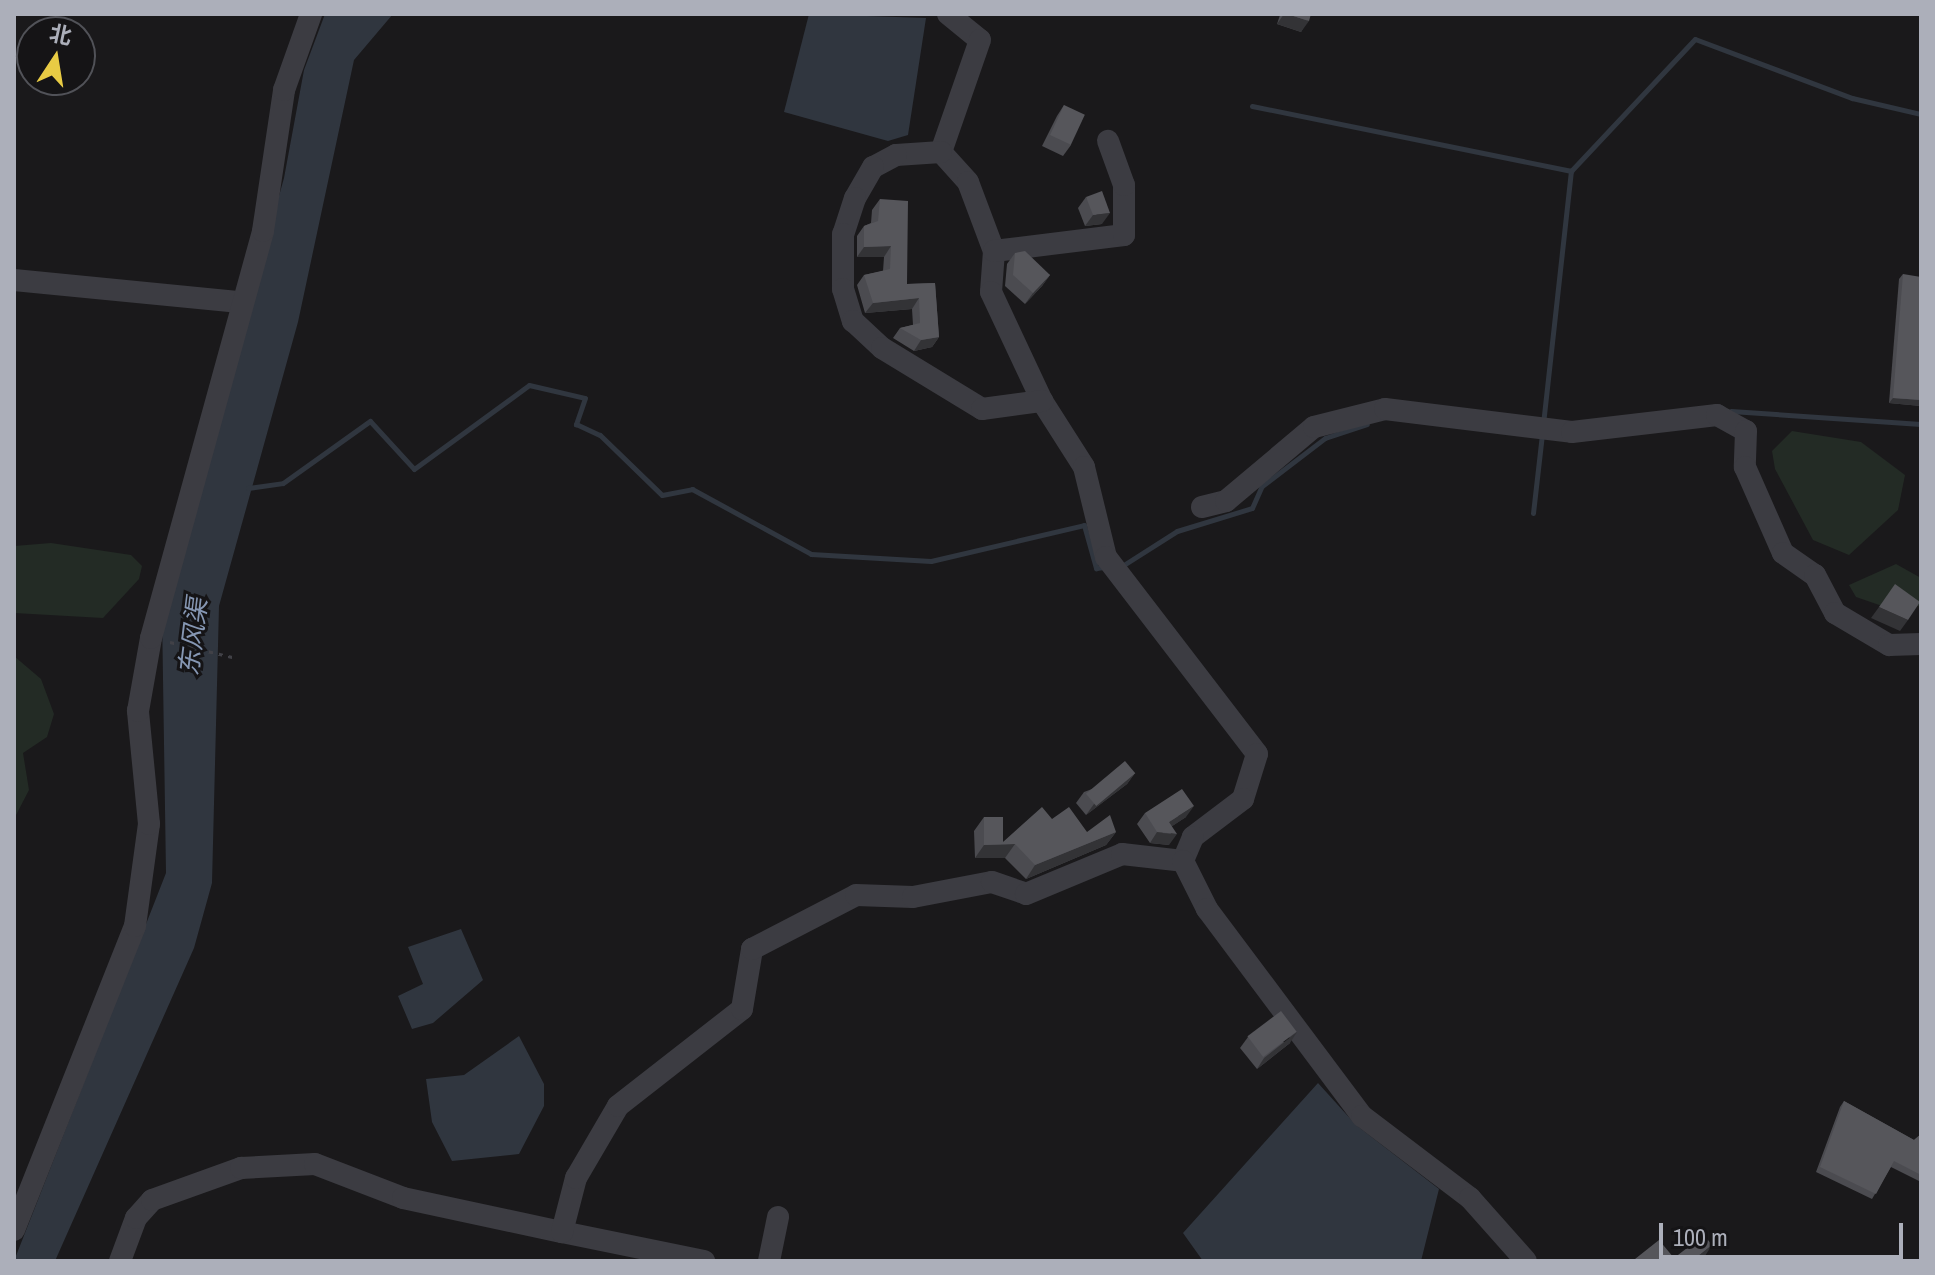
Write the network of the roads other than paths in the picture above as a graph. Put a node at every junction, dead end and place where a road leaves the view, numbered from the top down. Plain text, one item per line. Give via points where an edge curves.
1 (311, 14) edge
2 (948, 14) edge
3 (1108, 141) dead end
4 (941, 152) junction
5 (994, 251) junction
6 (14, 280) edge
7 (240, 302) junction
8 (1042, 401) junction
9 (1202, 507) dead end
10 (1921, 644) edge
11 (1183, 861) junction
12 (778, 1217) dead end
13 (14, 1230) edge
14 (562, 1232) junction
15 (120, 1261) edge
16 (704, 1261) edge
17 (769, 1261) edge
18 (1526, 1261) edge

1 - 7 street via 284,90 276,170
2 - 4 street via 972,27 981,52
3 - 5 street via 1124,185 1124,235
4 - 5 street via 968,182
4 - 8 street via 896,155 873,167 855,198 843,234 843,289 853,321 882,348 982,409
5 - 8 street via 991,292
6 - 7 street
7 - 13 street via 151,638 138,711 149,824 135,926
8 - 11 street via 1084,467 1114,567 1257,754 1243,799 1208,821
9 - 10 street via 1226,501 1314,427 1385,409 1572,432 1717,415 1746,431 1745,467 1769,507 1783,553 1815,575 1835,613 1889,645
11 - 14 street via 1122,854 1026,894 992,882 913,897 856,895 752,949 742,1009 618,1106 576,1178
11 - 18 street via 1207,909 1362,1116 1470,1198
12 - 17 street
14 - 15 street via 403,1198 315,1164 241,1168 152,1200 136,1218
14 - 16 street

